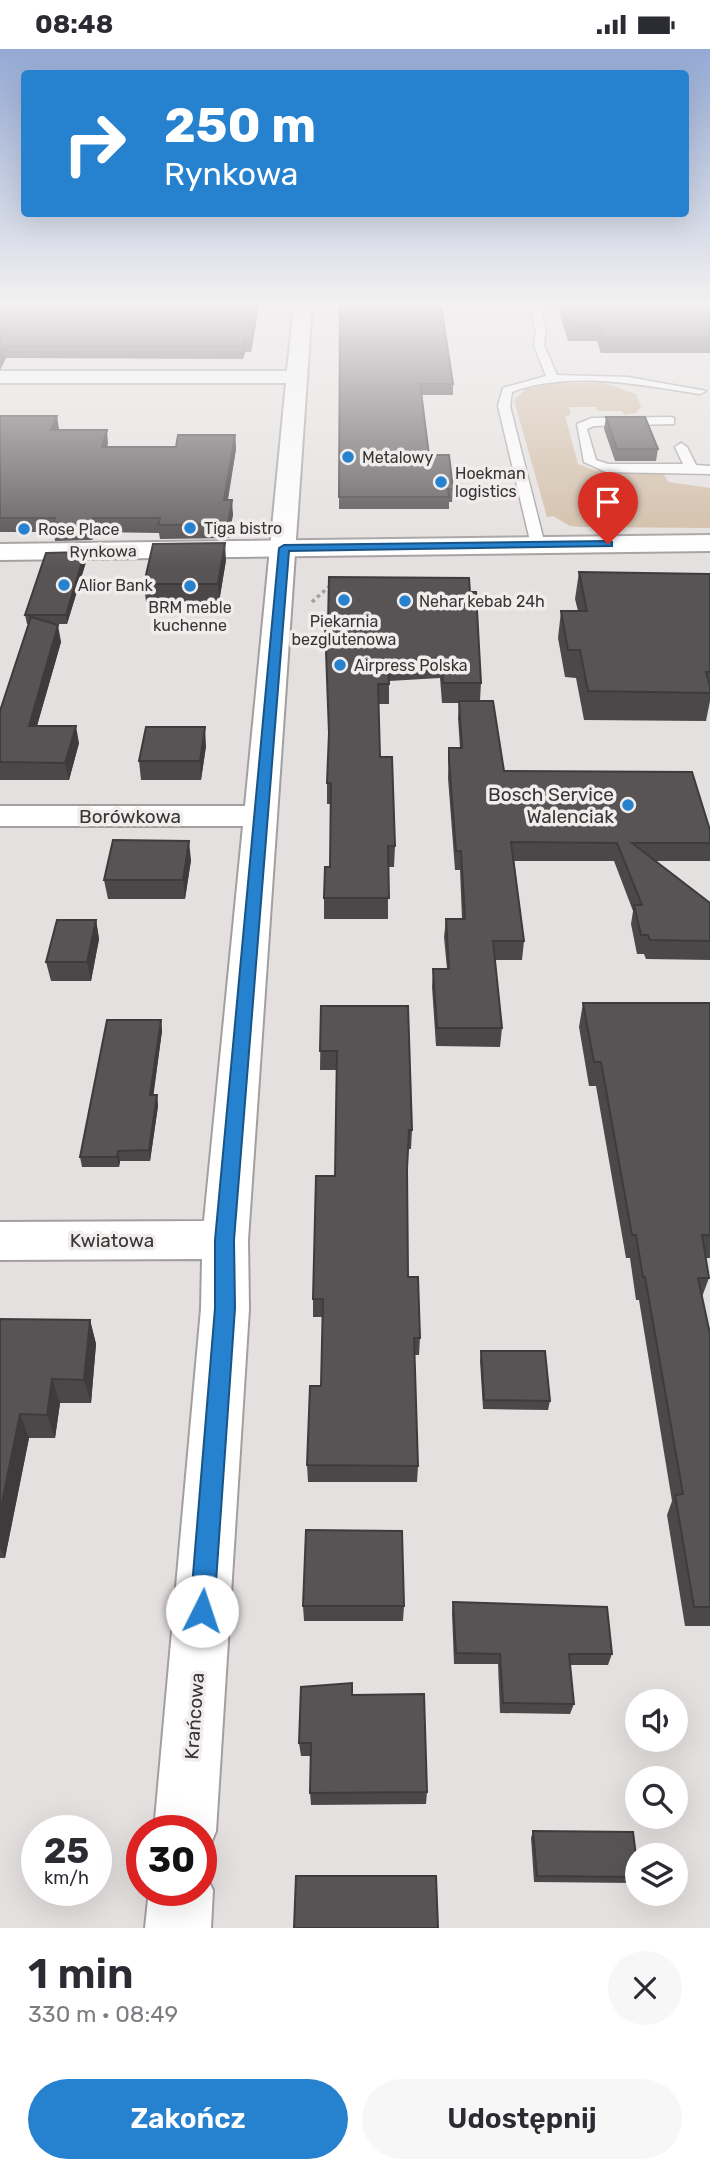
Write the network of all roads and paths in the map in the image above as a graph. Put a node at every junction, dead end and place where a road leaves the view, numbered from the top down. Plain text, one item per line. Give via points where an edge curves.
1 (296, 393) edge
2 (507, 393) edge
3 (705, 393) edge
4 (673, 398) dead end
5 (670, 420) dead end
6 (681, 447) dead end
7 (691, 468) junction
8 (710, 470) edge
9 (710, 543) edge
10 (538, 545) junction
11 (284, 548) junction
12 (0, 552) edge
13 (337, 578) edge
14 (304, 607) dead end
15 (0, 816) edge
16 (259, 816) junction
17 (225, 1240) junction
18 (0, 1241) edge
19 (186, 1815) edge
20 (180, 1906) edge
21 (178, 1928) edge

1 - 11 street, Krańcowa
2 - 10 lane via 504,407
3 - 4 lane
5 - 7 lane via 592,422 581,427 590,462 606,468
6 - 7 lane
7 - 8 lane
9 - 10 street, Rynkowa
10 - 11 street, Rynkowa
11 - 12 street, Rynkowa
11 - 16 street, Krańcowa
13 - 14 path
15 - 16 street, Borówkowa
16 - 17 street, Krańcowa
17 - 18 street, Kwiatowa
17 - 19 street, Krańcowa via 225,1308
20 - 21 street

